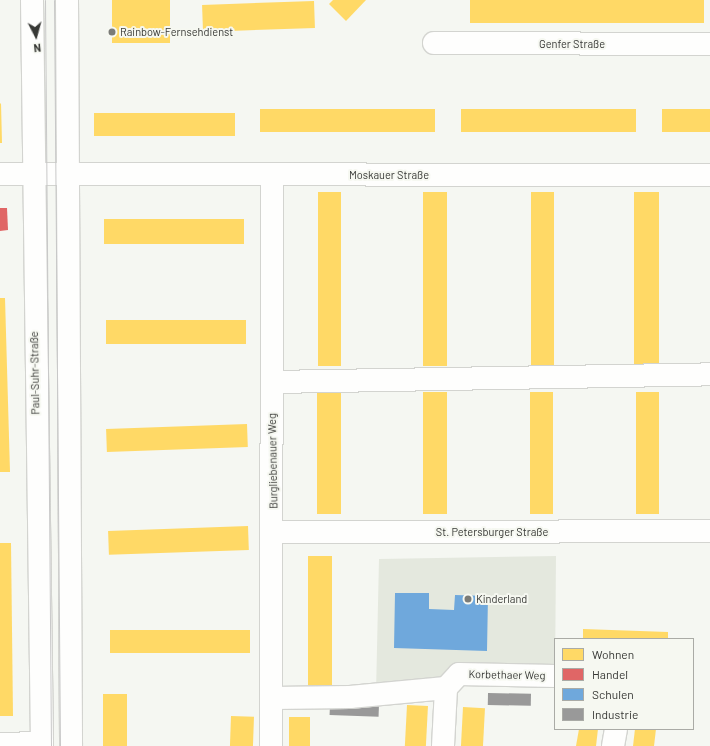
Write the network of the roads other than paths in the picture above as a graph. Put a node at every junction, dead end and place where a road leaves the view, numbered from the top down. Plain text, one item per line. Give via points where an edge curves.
1 (32, 0) edge
2 (67, 0) edge
3 (434, 44) dead end
4 (710, 44) edge
5 (0, 174) edge
6 (34, 174) junction
7 (69, 174) junction
8 (272, 175) junction
9 (710, 175) edge
10 (710, 374) edge
11 (272, 382) junction
12 (710, 531) edge
13 (274, 532) junction
14 (554, 676) edge
15 (453, 681) junction
16 (273, 698) junction
17 (616, 730) edge
18 (0, 744) edge
19 (42, 745) edge
20 (71, 746) edge
21 (271, 746) edge
22 (443, 746) edge
23 (614, 746) edge

1 - 6 street, Paul-Suhr-Straße
2 - 7 street
3 - 4 street, Genfer Straße
5 - 6 street, Moskauer Straße
6 - 7 street, Moskauer Straße
6 - 19 street, Paul-Suhr-Straße
7 - 8 street, Moskauer Straße
7 - 20 street
8 - 9 street, Moskauer Straße
8 - 11 street, Burgliebenauer Weg
10 - 11 street
11 - 13 street, Burgliebenauer Weg
12 - 13 street, St. Petersburger Straße
13 - 16 street, Burgliebenauer Weg
14 - 15 street, Korbethaer Weg
15 - 16 street, Korbethaer Weg via 350,697
15 - 22 street
16 - 21 street, Burgliebenauer Weg
17 - 23 street
18 - 19 street

